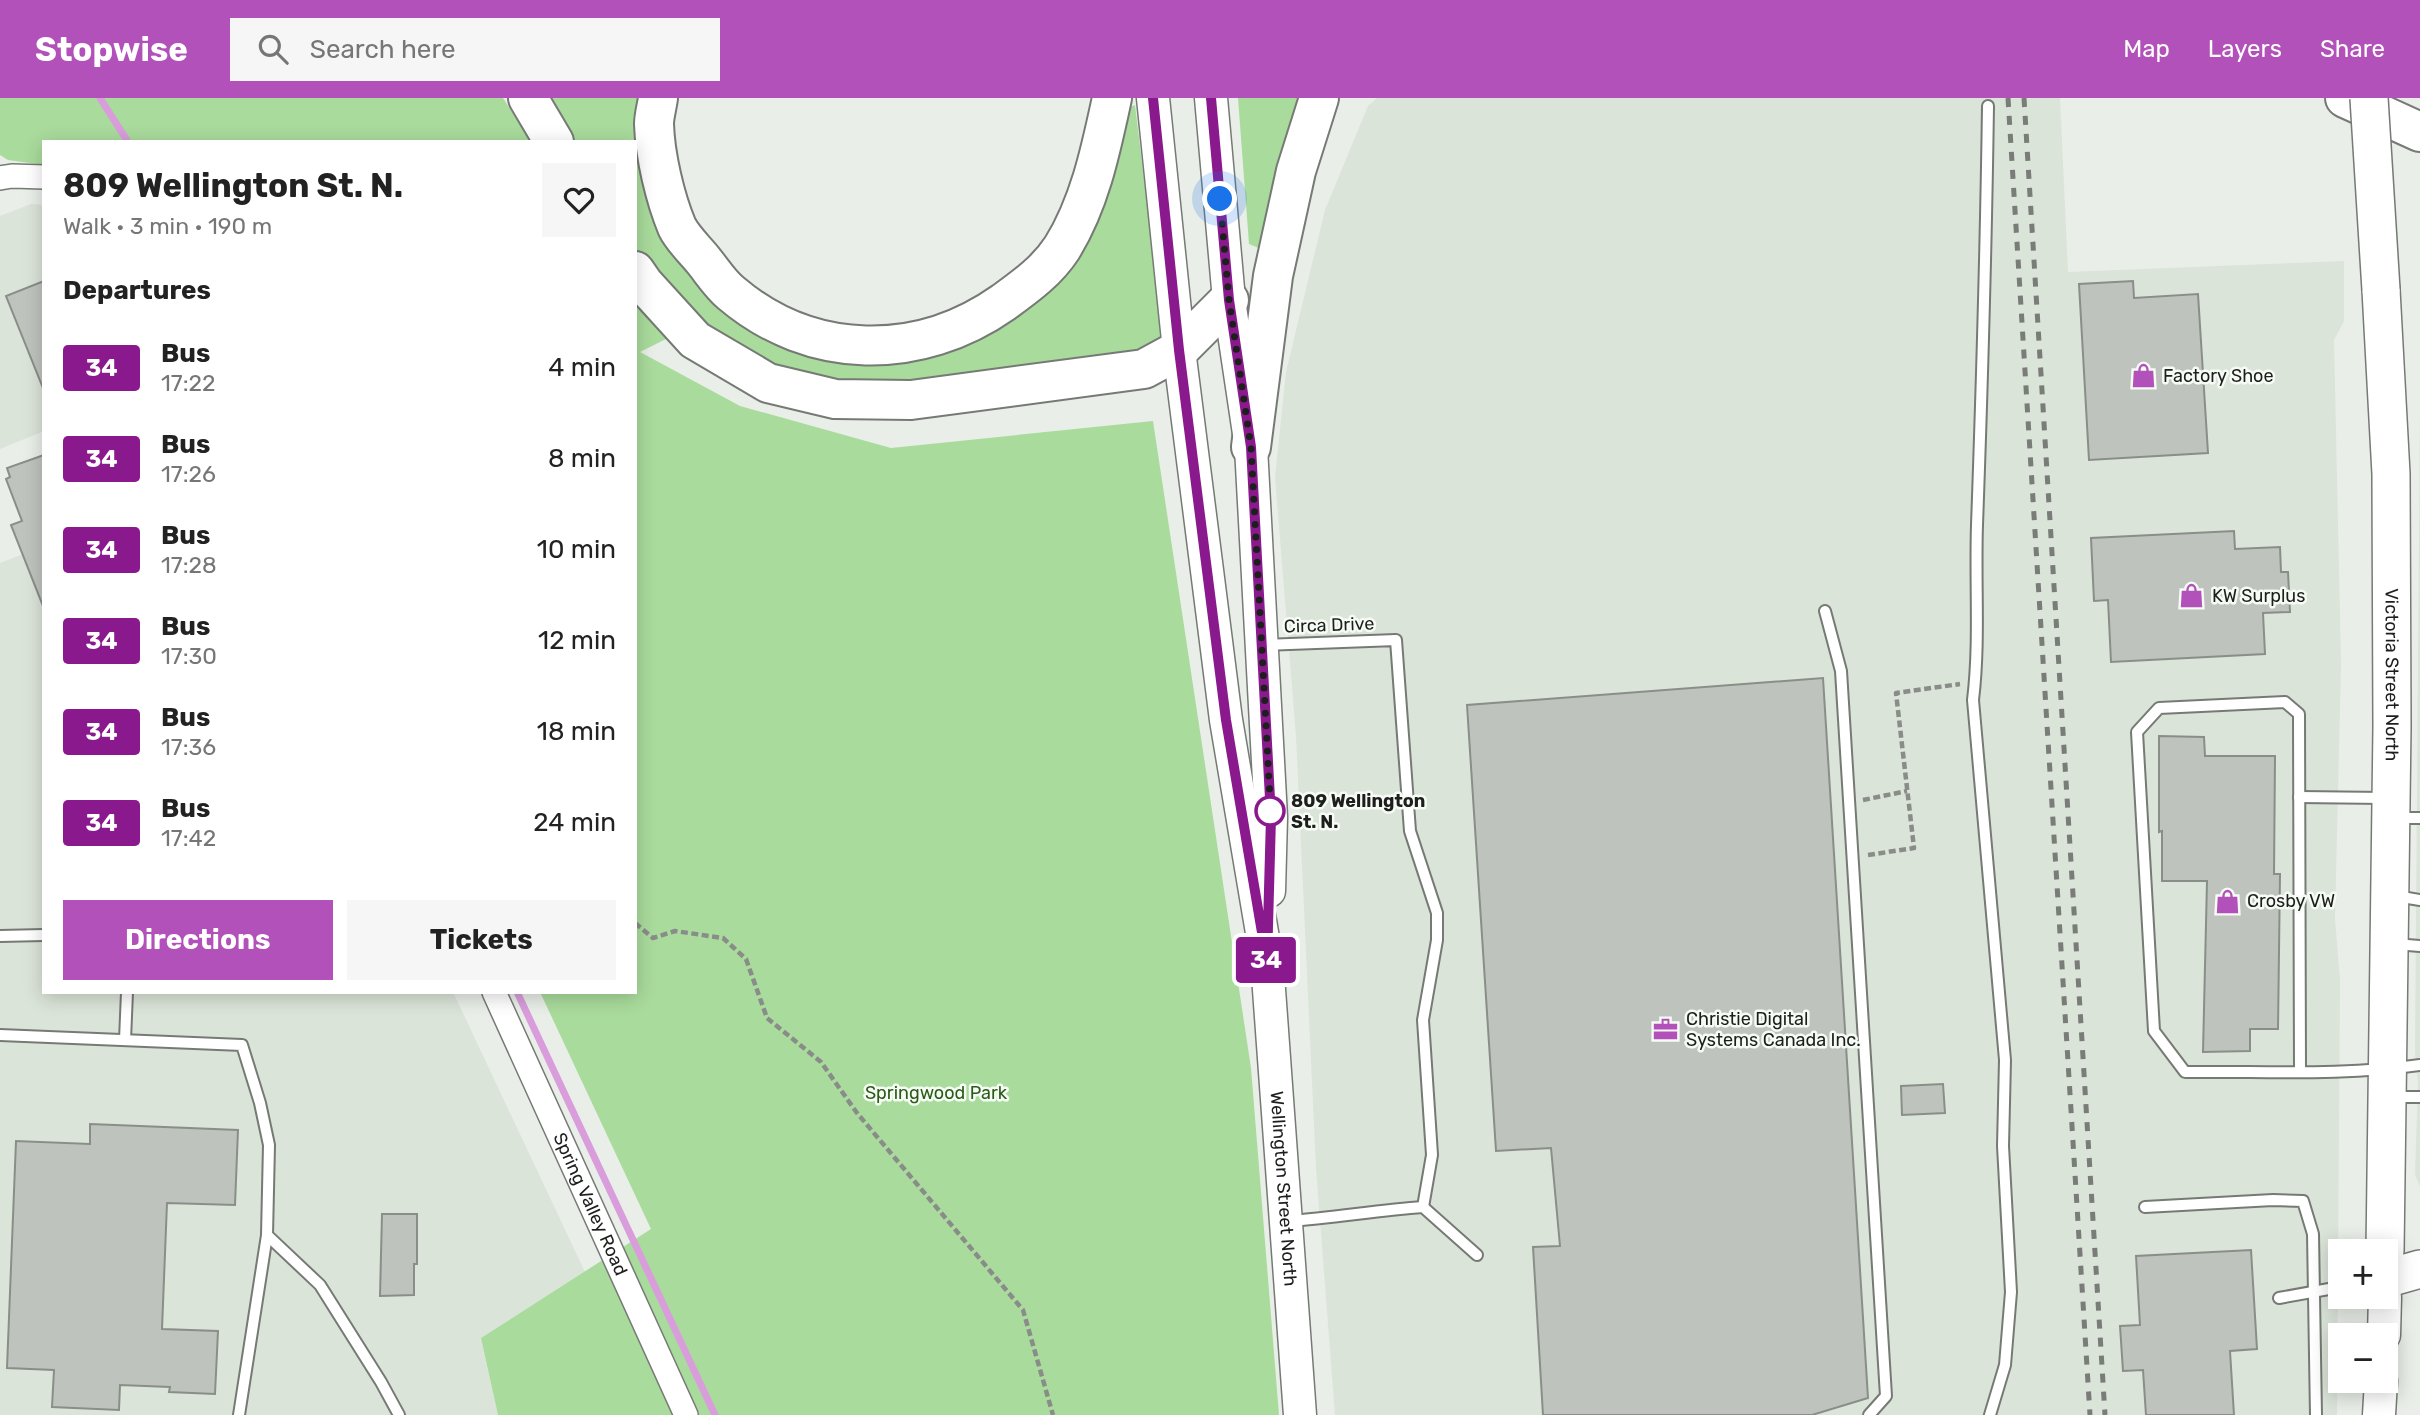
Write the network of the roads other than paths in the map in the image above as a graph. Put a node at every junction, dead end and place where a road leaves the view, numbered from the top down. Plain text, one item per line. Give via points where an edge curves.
1 (528, 98) edge
2 (658, 98) edge
3 (1112, 98) edge
4 (1153, 98) edge
5 (1210, 98) edge
6 (1319, 98) edge
7 (2345, 98) edge
8 (2369, 98) edge
9 (1988, 106) dead end
10 (2420, 132) edge
11 (553, 140) edge
12 (42, 177) edge
13 (0, 178) edge
14 (637, 274) edge
15 (1229, 300) junction
16 (1179, 350) junction
17 (1251, 447) junction
18 (1825, 611) dead end
19 (1263, 645) junction
20 (2299, 797) junction
21 (2401, 812) edge
22 (2405, 897) edge
23 (42, 935) edge
24 (0, 936) edge
25 (2405, 945) edge
26 (1267, 962) junction
27 (127, 994) edge
28 (495, 994) edge
29 (0, 1035) edge
30 (125, 1040) junction
31 (2300, 1071) junction
32 (2404, 1082) edge
33 (1423, 1207) junction
34 (2145, 1207) dead end
35 (1286, 1222) junction
36 (267, 1235) junction
37 (2386, 1239) edge
38 (1478, 1255) dead end
39 (2420, 1269) edge
40 (2398, 1275) edge
41 (2328, 1289) edge
42 (2314, 1292) junction
43 (2279, 1298) dead end
44 (2380, 1393) edge
45 (239, 1415) edge
46 (399, 1415) edge
47 (686, 1415) edge
48 (1300, 1415) edge
49 (1869, 1415) edge
50 (1990, 1415) edge
51 (2316, 1415) edge
52 (2379, 1415) edge

1 - 11 highway
2 - 3 highway via 654,123 663,185 678,229 729,291 762,316 800,335 886,347 979,320 1034,281 1061,249 1082,211
4 - 16 street, Wellington Street North
5 - 15 street, Wellington Street North
6 - 17 highway via 1296,171 1273,276
7 - 10 highway
8 - 21 main road, Victoria Street North, bridge via 2391,474
9 - 50 lane via 1978,653 1973,700 2005,1060 2003,1146 2011,1292 2006,1365
12 - 13 street
14 - 16 highway via 695,340 768,383 835,399 911,400 1144,369
15 - 16 highway
15 - 17 street, Wellington Street North
16 - 26 street, Wellington Street North via 1226,720
17 - 19 street, Wellington Street North
18 - 49 lane via 1842,671 1886,1396
19 - 26 street, Wellington Street North via 1271,817
19 - 33 lane, Circa Drive via 1396,640 1410,831 1437,913 1437,940 1423,1020 1432,1155
20 - 21 lane
20 - 31 lane
20 - 31 lane via 2299,714 2285,702 2159,708 2137,732 2154,1031 2185,1072
21 - 22 main road, Victoria Street North
22 - 25 main road, Victoria Street North
23 - 24 lane
25 - 32 main road, Victoria Street North
26 - 35 street, Wellington Street North
27 - 30 lane
28 - 47 street, Spring Valley Road
29 - 30 lane
30 - 36 lane via 242,1045 269,1145
31 - 32 lane
32 - 37 main road, Victoria Street North
33 - 35 lane
33 - 38 lane
34 - 42 lane via 2303,1201 2313,1234
35 - 48 street, Wellington Street North
36 - 45 lane
36 - 46 lane via 320,1285
39 - 40 main road
41 - 42 lane
42 - 43 lane
42 - 51 lane
44 - 52 street

